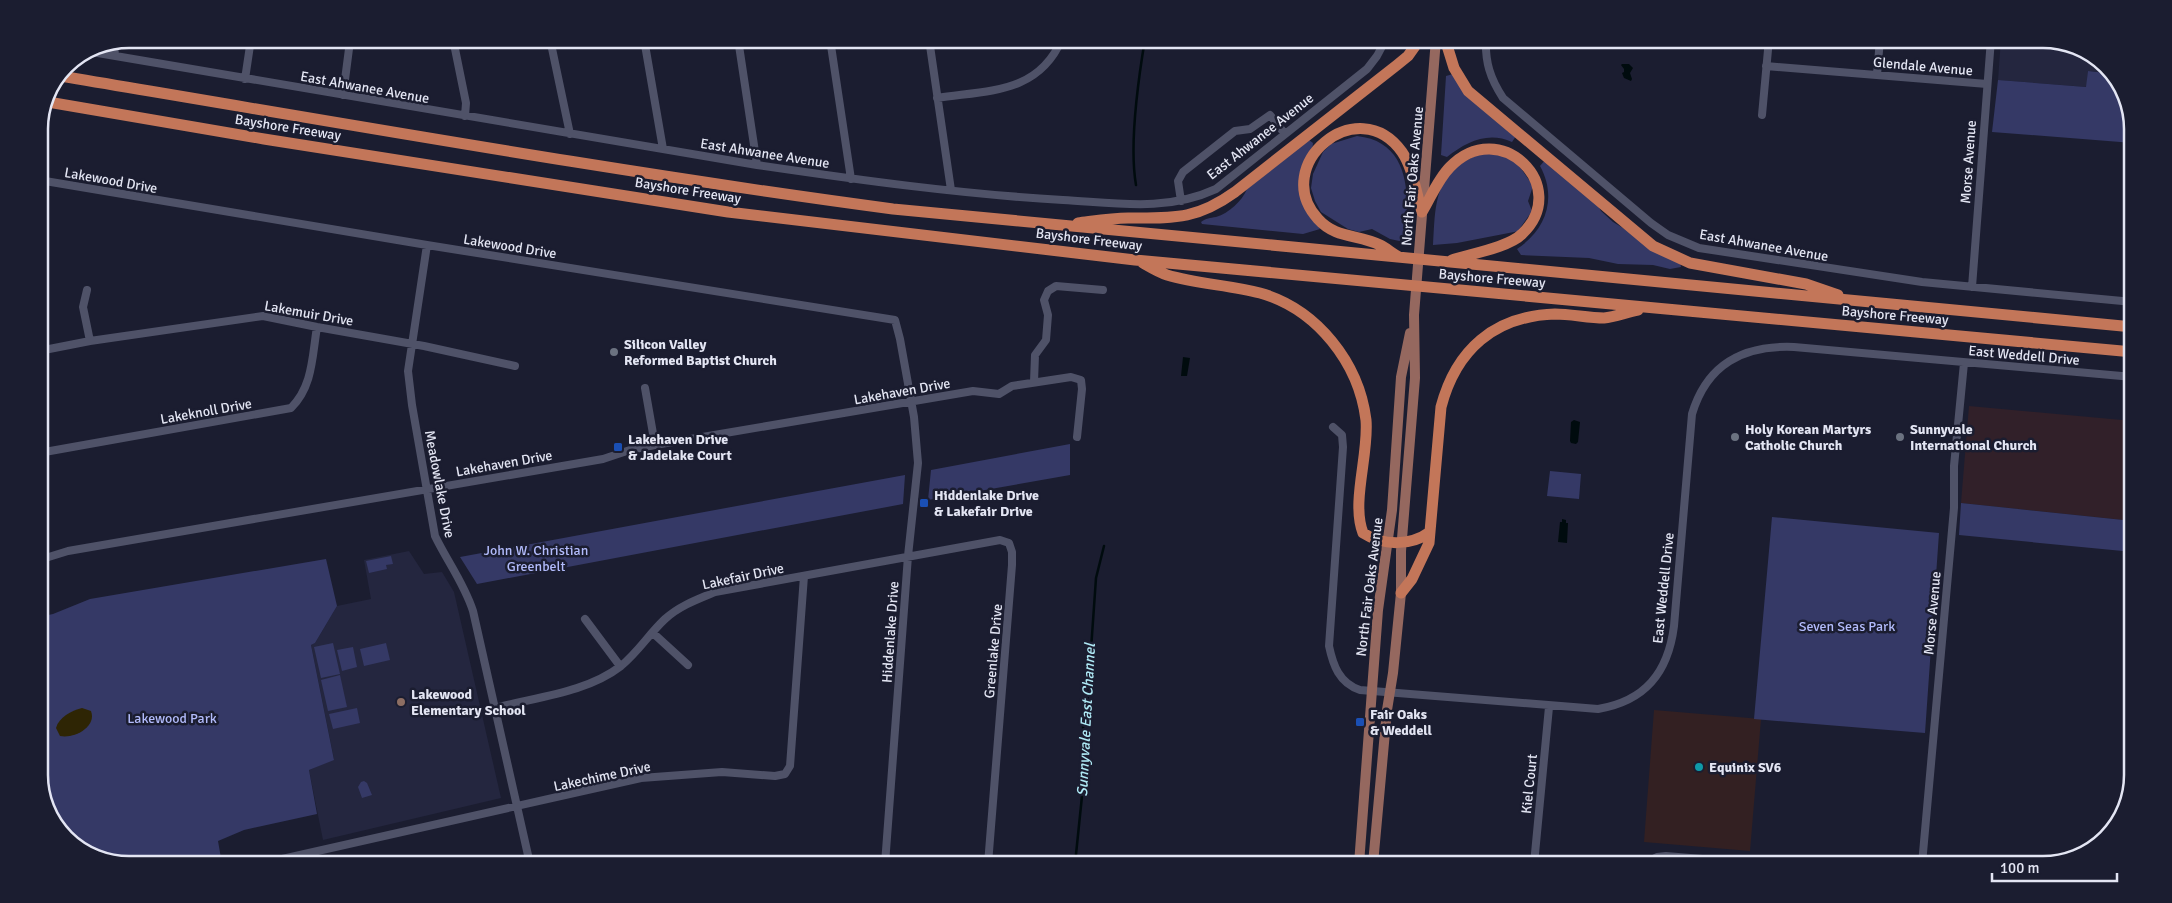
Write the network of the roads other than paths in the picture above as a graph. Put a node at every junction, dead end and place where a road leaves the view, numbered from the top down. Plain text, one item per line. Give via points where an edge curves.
1 (250, 48) edge
2 (349, 48) edge
3 (454, 48) edge
4 (552, 48) edge
5 (646, 48) edge
6 (739, 48) edge
7 (831, 48) edge
8 (930, 48) edge
9 (1057, 48) edge
10 (1381, 48) edge
11 (1414, 48) edge
12 (1435, 48) edge
13 (1448, 48) edge
14 (1486, 48) edge
15 (1768, 48) edge
16 (1879, 48) edge
17 (1990, 48) edge
18 (114, 49) edge
19 (99, 53) edge
20 (115, 56) junction
21 (1766, 66) junction
22 (1877, 75) junction
23 (66, 77) edge
24 (245, 79) junction
25 (1987, 84) junction
26 (343, 95) junction
27 (937, 98) junction
28 (52, 103) edge
29 (1762, 115) dead end
30 (465, 116) junction
31 (570, 134) junction
32 (1284, 134) junction
33 (663, 149) junction
34 (757, 165) junction
35 (851, 179) junction
36 (48, 182) edge
37 (950, 190) junction
38 (1181, 201) junction
39 (1422, 212) junction
40 (1051, 226) junction
41 (427, 245) junction
42 (1400, 258) junction
43 (1135, 260) junction
44 (1446, 262) junction
45 (1972, 287) junction
46 (87, 290) dead end
47 (1103, 290) dead end
48 (1854, 301) junction
49 (2124, 301) edge
50 (1647, 308) junction
51 (1414, 315) junction
52 (2124, 326) edge
53 (316, 328) junction
54 (90, 341) junction
55 (411, 344) junction
56 (48, 349) edge
57 (2124, 351) edge
58 (1964, 363) junction
59 (515, 366) dead end
60 (2124, 376) edge
61 (1034, 382) junction
62 (645, 388) dead end
63 (911, 402) junction
64 (1333, 427) dead end
65 (1077, 437) dead end
66 (655, 445) junction
67 (48, 451) edge
68 (427, 489) junction
69 (1430, 532) junction
70 (1388, 542) junction
71 (1402, 542) junction
72 (908, 556) junction
73 (48, 557) edge
74 (804, 576) junction
75 (1401, 593) junction
76 (585, 619) dead end
77 (653, 633) junction
78 (688, 665) dead end
79 (620, 666) junction
80 (1372, 691) junction
81 (1390, 693) junction
82 (1549, 707) junction
83 (495, 708) junction
84 (517, 807) junction
85 (296, 856) edge
86 (528, 856) edge
87 (886, 856) edge
88 (989, 856) edge
89 (1360, 856) edge
90 (1375, 856) edge
91 (1535, 856) edge
92 (1923, 856) edge

1 - 24 street
2 - 26 street
3 - 30 street via 466,103
4 - 31 street
5 - 33 street
6 - 34 street
7 - 35 street
8 - 27 street
9 - 27 street via 1035,75 1015,85
10 - 32 street, East Ahwanee Avenue via 1367,69
11 - 40 highway via 1397,65 1210,208 1176,218 1126,218
12 - 39 main road, North Fair Oaks Avenue
13 - 48 highway via 1454,68 1468,91 1653,246 1690,263 1806,284
14 - 45 street, East Ahwanee Avenue via 1489,73 1503,98 1651,223 1676,239 1722,253
15 - 21 street
16 - 22 street
17 - 25 street, Morse Avenue
18 - 20 street
19 - 20 street, East Ahwanee Avenue
20 - 24 street, East Ahwanee Avenue
21 - 22 street, Glendale Avenue
21 - 29 street
22 - 25 street, Glendale Avenue
23 - 40 highway, Bayshore Freeway via 796,196
24 - 26 street, East Ahwanee Avenue
25 - 45 street, Morse Avenue
26 - 30 street, East Ahwanee Avenue
27 - 37 street
28 - 43 highway, Bayshore Freeway via 728,212
30 - 31 street, East Ahwanee Avenue
31 - 33 street, East Ahwanee Avenue
32 - 38 street, East Ahwanee Avenue via 1216,188
32 - 38 street via 1270,115 1250,129 1235,131 1182,172 1178,181
33 - 34 street, East Ahwanee Avenue
34 - 35 street, East Ahwanee Avenue
35 - 37 street, East Ahwanee Avenue
36 - 41 street, Lakewood Drive
37 - 38 street, East Ahwanee Avenue via 1152,205
39 - 42 highway via 1406,160 1392,141 1378,132 1345,130 1326,140 1310,159 1304,177 1305,194 1316,217 1335,232 1379,244
39 - 44 highway via 1449,167 1474,150 1494,148 1511,153 1534,177 1538,186 1538,203 1523,234 1502,246
39 - 51 main road, North Fair Oaks Avenue
40 - 42 highway, Bayshore Freeway
41 - 55 street, Meadowlake Drive
41 - 63 street, Lakewood Drive via 895,320
42 - 44 highway, Bayshore Freeway
43 - 50 highway, Bayshore Freeway
43 - 70 highway via 1166,275 1240,288 1278,300 1308,318 1335,344 1356,379 1366,421 1360,524 1363,533 1373,540
44 - 48 highway, Bayshore Freeway
45 - 49 street, East Ahwanee Avenue
46 - 54 street via 84,307
47 - 61 street via 1056,286 1048,291 1044,300 1048,314 1046,340 1035,355
48 - 52 highway, Bayshore Freeway
50 - 57 highway, Bayshore Freeway
50 - 69 highway via 1606,318 1557,314 1516,320 1495,329 1465,354 1446,389 1441,407
51 - 70 main road, North Fair Oaks Avenue via 1401,377
51 - 71 main road, North Fair Oaks Avenue via 1415,378
53 - 54 street, Lakemuir Drive via 263,316
53 - 55 street, Lakemuir Drive
53 - 67 street, Lakeknoll Drive via 307,386 302,398 291,408
54 - 56 street, Lakemuir Drive
55 - 59 street, Lakemuir Drive
55 - 68 street, Meadowlake Drive via 408,370
58 - 60 street, East Weddell Drive
58 - 82 street, East Weddell Drive via 1773,346 1742,354 1720,368 1699,395 1692,414 1674,626 1666,662 1645,689 1623,703 1598,710
58 - 92 street, Morse Avenue
61 - 63 street, Lakehaven Drive via 1012,386 999,394 973,392
61 - 65 street via 1072,377 1081,380
62 - 66 street
63 - 66 street, Lakehaven Drive
63 - 72 street, Hiddenlake Drive via 918,463
64 - 80 street, East Weddell Drive via 1342,435 1343,447 1329,646 1336,671 1345,682 1353,688
66 - 68 street, Lakehaven Drive via 603,459
68 - 73 street, Lakehaven Drive via 68,551
68 - 83 street, Meadowlake Drive via 435,536 462,582 473,611
69 - 71 highway via 1420,540
69 - 75 highway via 1424,555
70 - 71 highway
70 - 80 main road, North Fair Oaks Avenue via 1378,610
71 - 75 main road, North Fair Oaks Avenue
72 - 74 street, Lakefair Drive
72 - 87 street, Hiddenlake Drive
72 - 88 street, Greenlake Drive via 1000,540 1009,543 1012,552
74 - 77 street, Lakefair Drive via 715,592 680,608
74 - 84 street, Lakechime Drive via 790,766 785,774 722,772 641,778
75 - 81 main road, North Fair Oaks Avenue
76 - 79 street
77 - 78 street
77 - 79 street, Lakefair Drive
79 - 83 street, Lakefair Drive via 598,681
80 - 81 street, East Weddell Drive
80 - 89 main road, North Fair Oaks Avenue
81 - 82 street, East Weddell Drive
81 - 90 main road, North Fair Oaks Avenue
82 - 91 street, Kiel Court
83 - 84 street, Meadowlake Drive
84 - 85 street, Lakechime Drive
84 - 86 street, Meadowlake Drive

